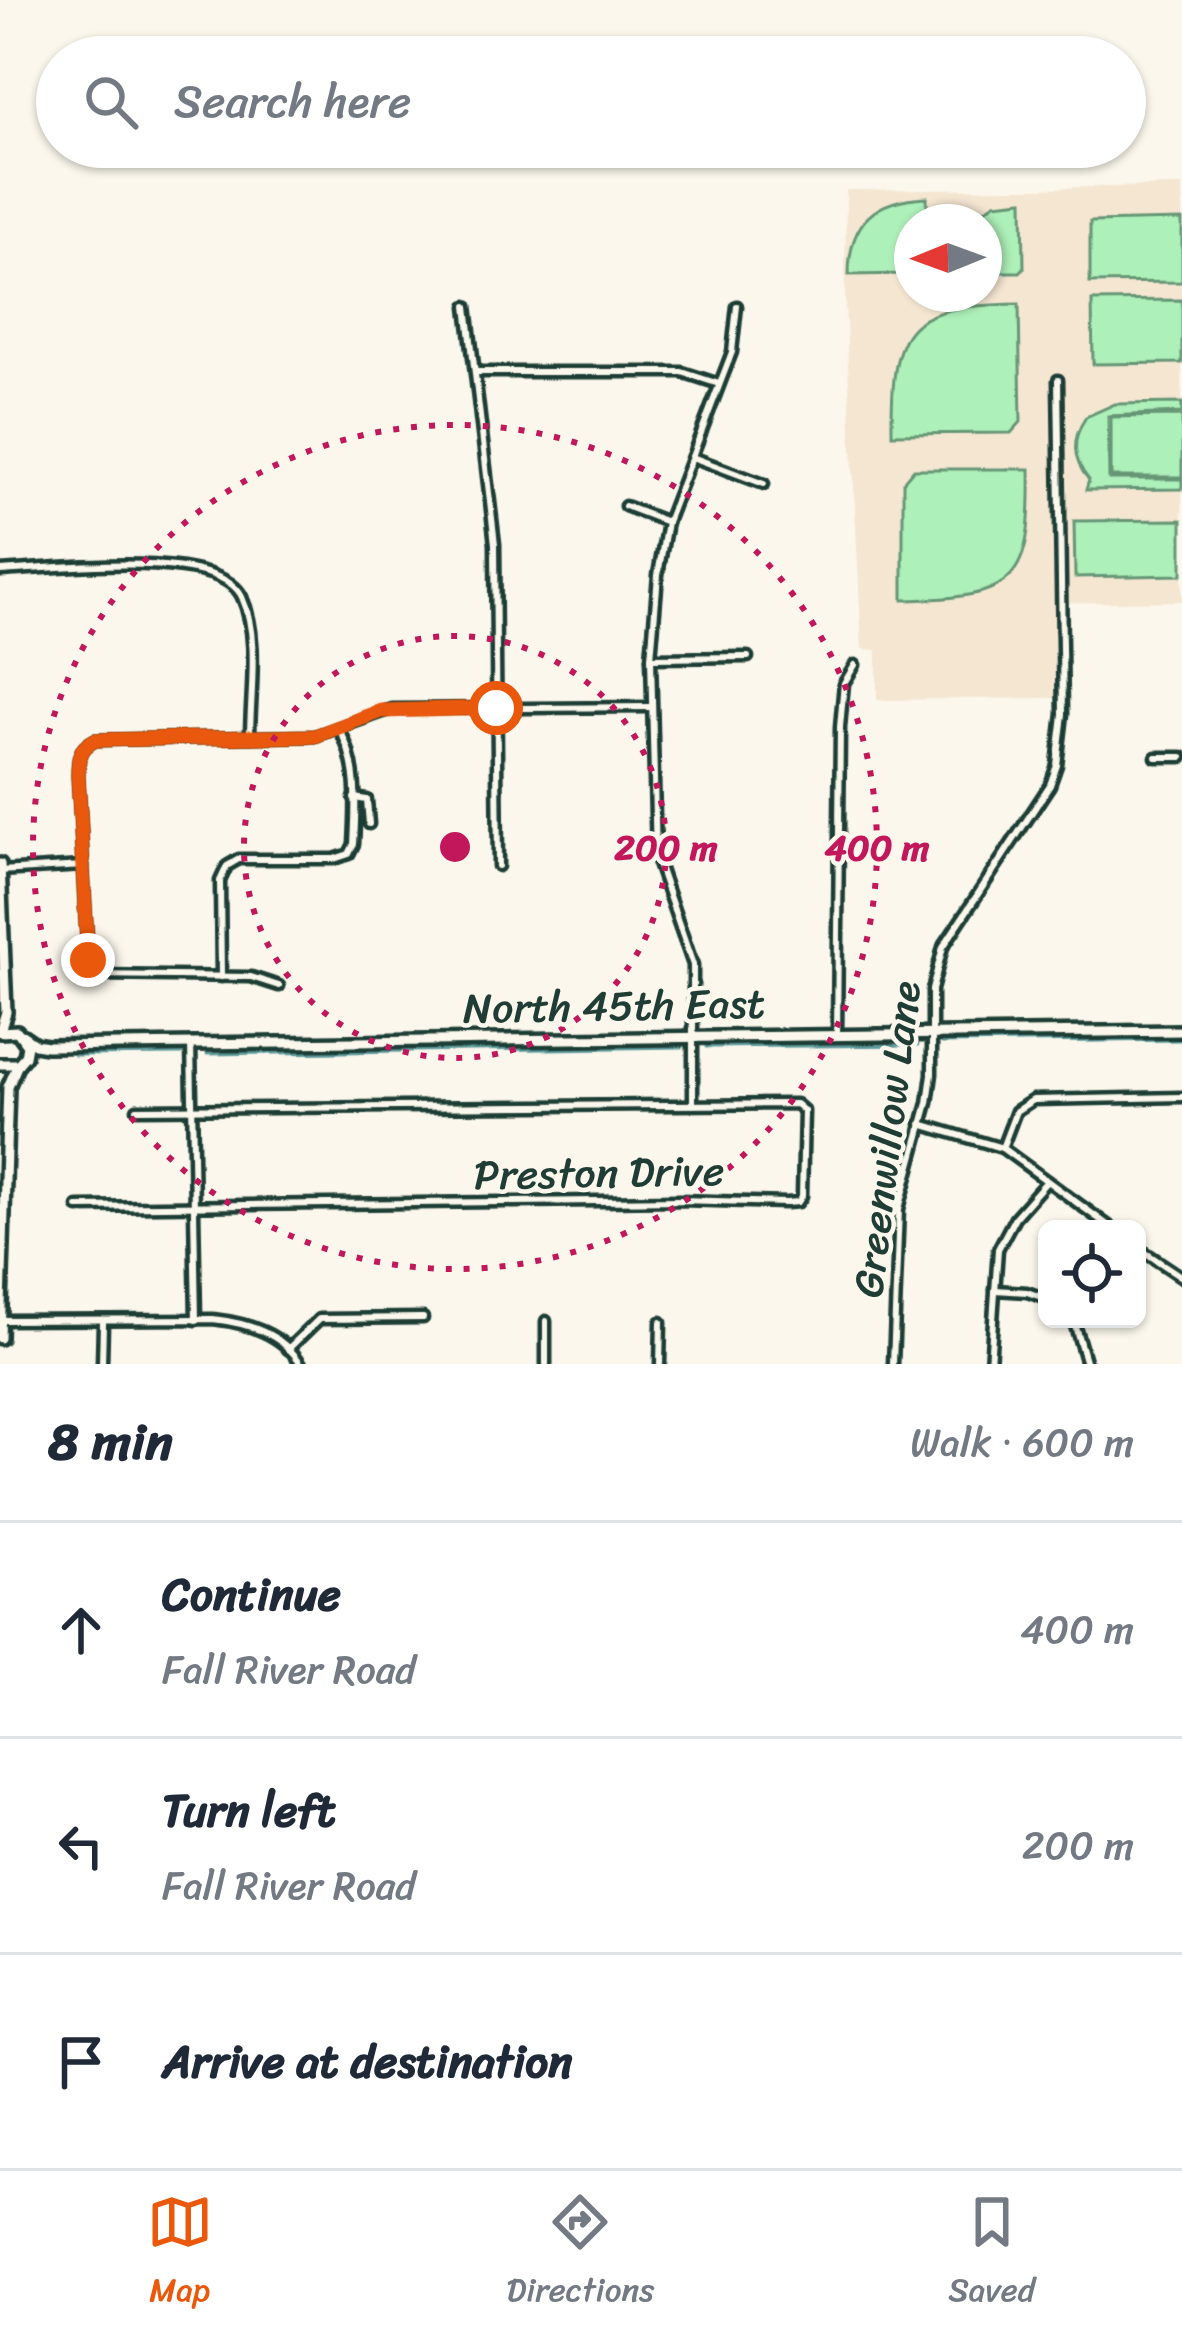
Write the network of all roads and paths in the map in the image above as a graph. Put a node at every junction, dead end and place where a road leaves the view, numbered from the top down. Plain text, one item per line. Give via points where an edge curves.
1 (467, 306) dead end
2 (736, 306) dead end
3 (475, 372) junction
4 (1058, 380) dead end
5 (719, 384) junction
6 (692, 457) junction
7 (764, 484) dead end
8 (625, 506) dead end
9 (668, 522) junction
10 (0, 571) edge
11 (748, 657) dead end
12 (652, 658) junction
13 (855, 665) dead end
14 (651, 707) junction
15 (496, 708) junction
16 (339, 729) junction
17 (250, 737) junction
18 (1182, 757) edge
19 (1156, 758) dead end
20 (354, 798) junction
21 (369, 824) dead end
22 (83, 866) junction
23 (497, 866) dead end
24 (0, 867) edge
25 (221, 977) junction
26 (279, 986) dead end
27 (6, 1012) junction
28 (0, 1031) edge
29 (1182, 1031) edge
30 (19, 1033) junction
31 (837, 1035) junction
32 (933, 1035) junction
33 (692, 1037) junction
34 (191, 1043) junction
35 (47, 1046) junction
36 (22, 1060) junction
37 (0, 1064) edge
38 (8, 1087) junction
39 (1182, 1097) edge
40 (693, 1103) junction
41 (194, 1108) junction
42 (137, 1109) dead end
43 (921, 1124) junction
44 (1002, 1148) junction
45 (1047, 1181) junction
46 (78, 1207) dead end
47 (194, 1208) junction
48 (1101, 1220) edge
49 (1146, 1253) edge
50 (1182, 1276) edge
51 (994, 1290) junction
52 (1038, 1297) edge
53 (423, 1318) dead end
54 (1, 1320) edge
55 (196, 1320) junction
56 (546, 1321) dead end
57 (661, 1322) dead end
58 (103, 1323) junction
59 (1076, 1328) edge
60 (0, 1338) edge
61 (288, 1349) junction
62 (102, 1364) edge
63 (301, 1364) edge
64 (545, 1364) edge
65 (660, 1364) edge
66 (892, 1364) edge
67 (991, 1364) edge
68 (1086, 1364) edge

1 - 3 street
2 - 5 street
3 - 5 street via 682,372
3 - 15 street via 493,521
4 - 32 street, Greenwillow Lane via 1057,765 943,947 932,990
5 - 6 street
6 - 7 street
6 - 9 street
8 - 9 street
9 - 12 street
10 - 17 street via 185,567 223,579 238,590 249,622
11 - 12 street
12 - 14 street
13 - 31 street via 844,683 839,728
14 - 15 street
14 - 33 street via 656,858 693,965
15 - 16 street via 392,710
15 - 23 street
16 - 17 street
16 - 20 street
17 - 22 street via 84,746
18 - 19 street
20 - 21 street via 368,800
20 - 25 street via 349,854 227,866 220,881
22 - 24 street
22 - 25 street via 92,975
24 - 27 main road
25 - 26 street
27 - 28 main road
27 - 30 main road
28 - 30 main road
29 - 32 main road, North 45th East
30 - 35 main road, North 45th East
30 - 36 main road via 27,1045
31 - 32 main road, North 45th East
31 - 33 main road, North 45th East
32 - 43 street, Greenwillow Lane
33 - 34 main road, North 45th East
33 - 40 street
34 - 35 main road, North 45th East
34 - 41 street
35 - 36 main road, North 45th East
36 - 37 main road
36 - 38 main road
37 - 38 main road
38 - 54 main road
39 - 44 street via 1033,1100 1016,1112
40 - 41 street
40 - 47 street, Preston Drive via 796,1104 804,1112 798,1202
41 - 42 street
41 - 47 street
43 - 44 street
43 - 66 street, Greenwillow Lane via 898,1209
44 - 45 street
45 - 48 street
45 - 51 street via 1002,1238
46 - 47 street
47 - 55 street
49 - 50 street
51 - 52 street
51 - 67 street
53 - 61 street via 319,1319
54 - 58 street
54 - 60 main road
55 - 58 street
55 - 61 street via 241,1323
56 - 64 street
57 - 65 street
58 - 62 street
59 - 68 street
61 - 63 street

